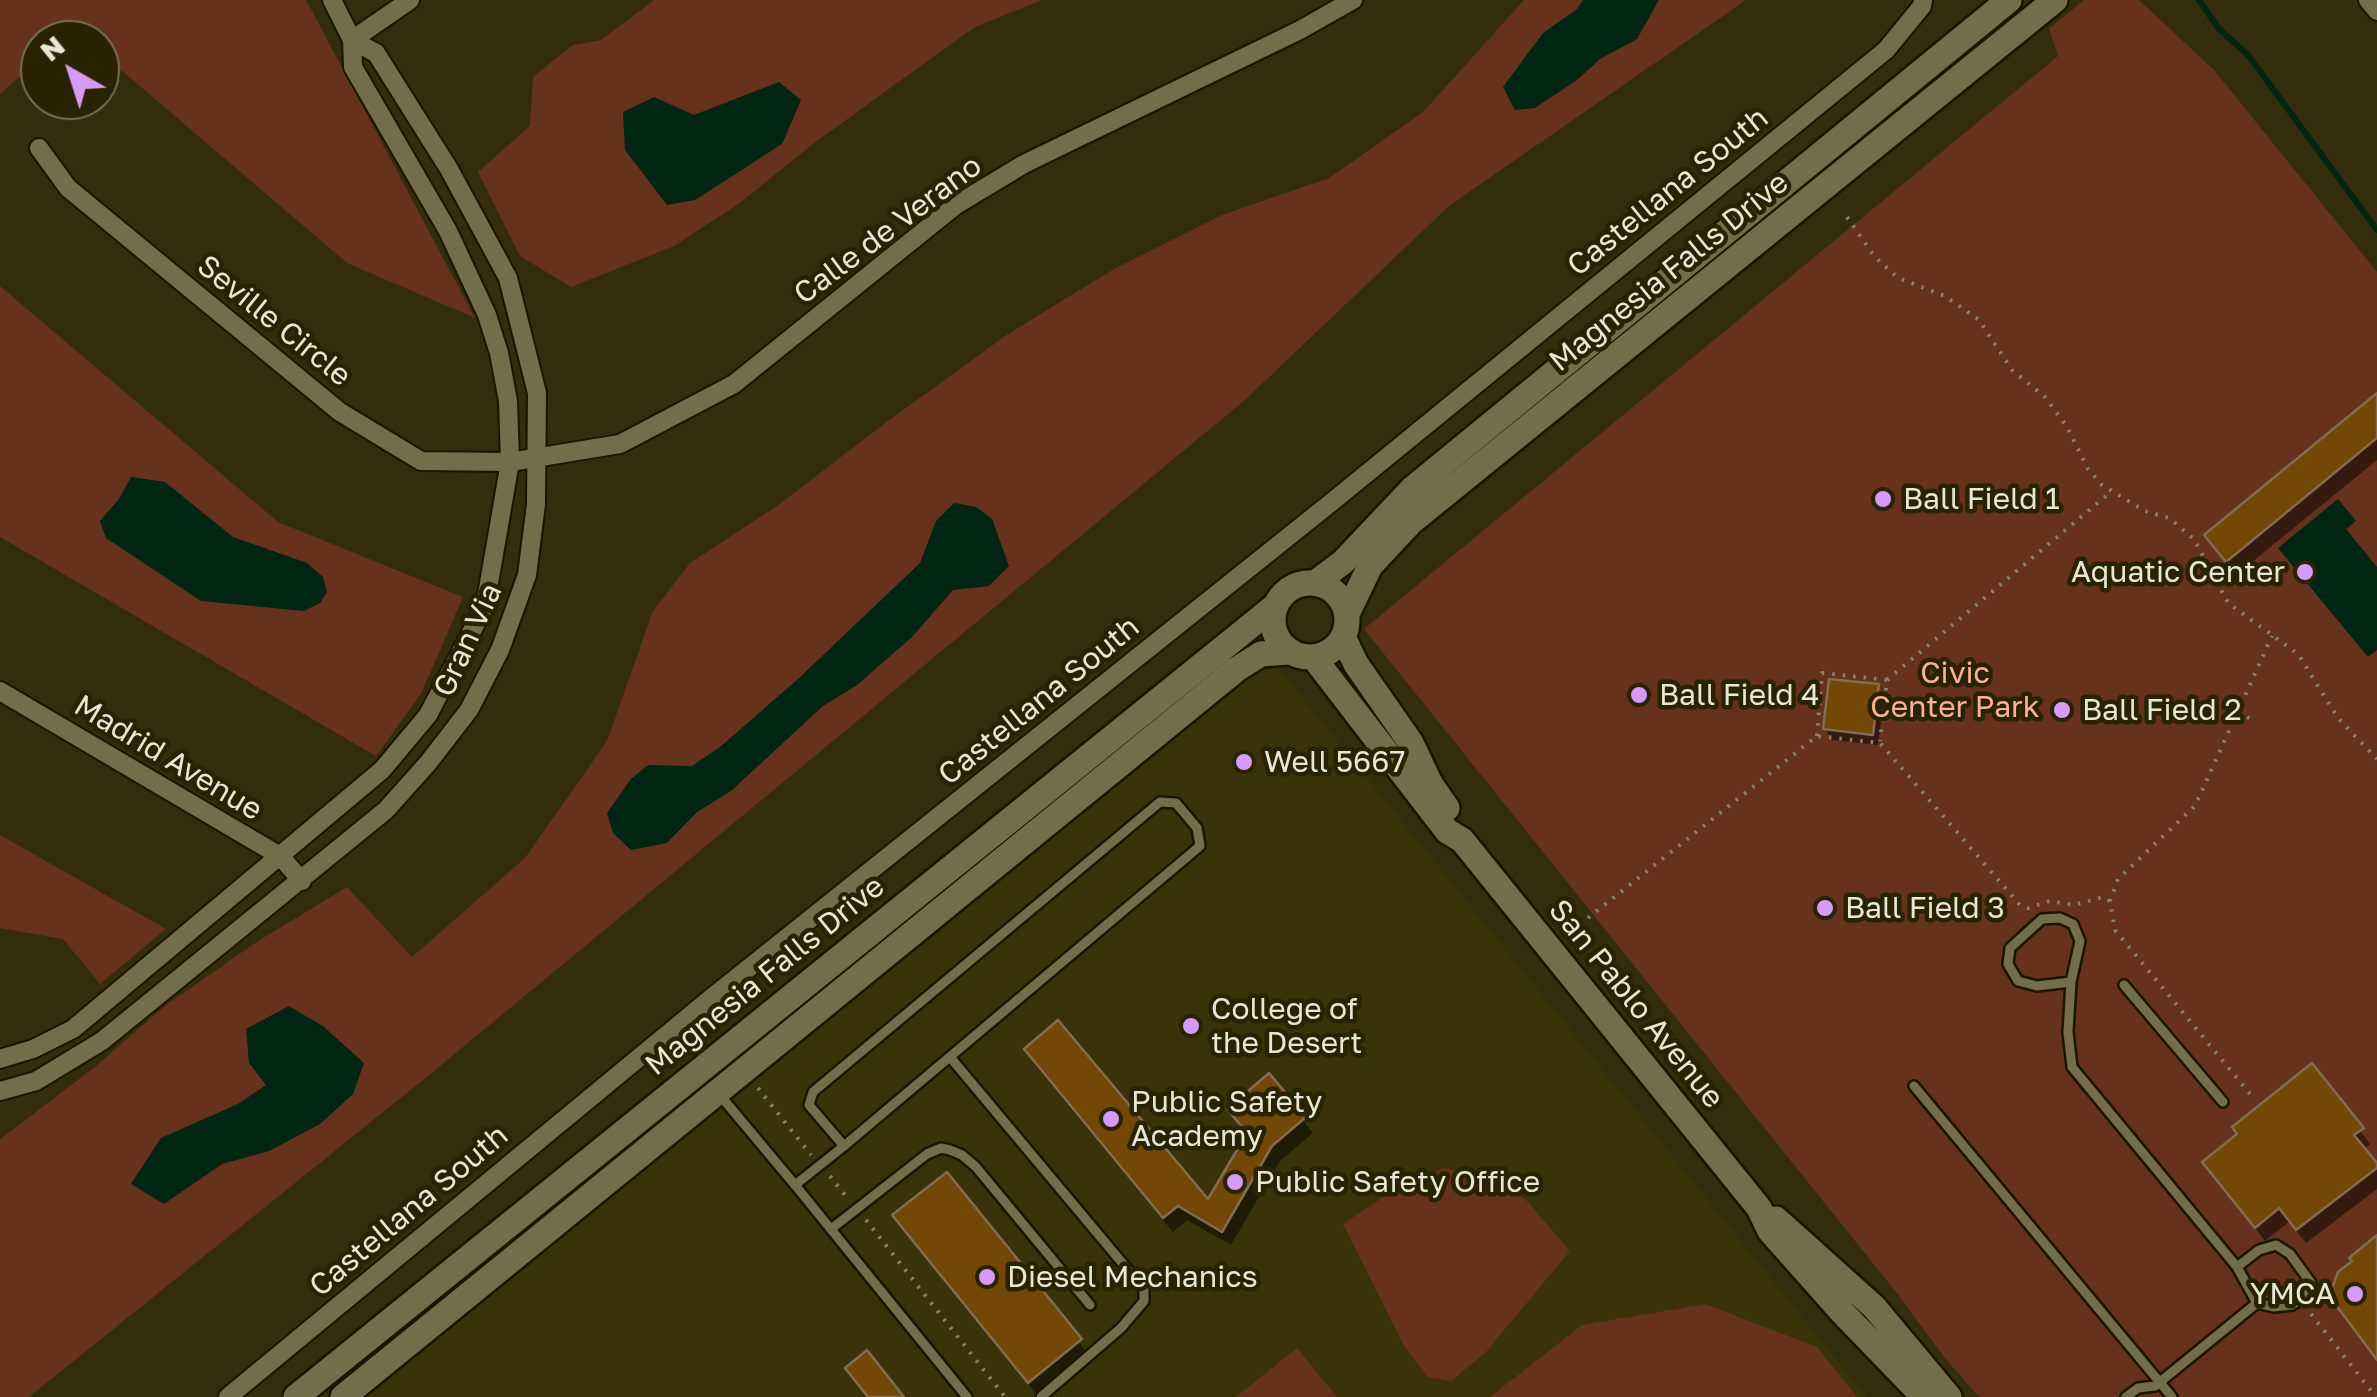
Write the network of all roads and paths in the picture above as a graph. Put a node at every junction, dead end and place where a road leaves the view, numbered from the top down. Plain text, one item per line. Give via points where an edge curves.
1 (332, 0) edge
2 (410, 0) edge
3 (1353, 0) edge
4 (1923, 0) edge
5 (2009, 0) edge
6 (2031, 0) edge
7 (2056, 0) edge
8 (2368, 0) edge
9 (2377, 11) edge
10 (2014, 36) junction
11 (352, 40) junction
12 (39, 148) dead end
13 (1847, 218) dead end
14 (537, 458) junction
15 (510, 462) junction
16 (2112, 491) junction
17 (1315, 583) junction
18 (1275, 606) junction
19 (1345, 626) junction
20 (2272, 636) junction
21 (1302, 655) junction
22 (1887, 680) junction
23 (0, 691) edge
24 (2238, 712) junction
25 (2256, 722) dead end
26 (1816, 736) junction
27 (1880, 742) junction
28 (2377, 759) edge
29 (1462, 840) junction
30 (280, 856) junction
31 (302, 881) junction
32 (2110, 901) junction
33 (1588, 918) dead end
34 (2072, 982) junction
35 (2124, 985) dead end
36 (950, 1057) junction
37 (0, 1059) edge
38 (1914, 1086) dead end
39 (758, 1088) dead end
40 (0, 1092) edge
41 (717, 1092) junction
42 (2250, 1094) dead end
43 (2223, 1102) dead end
44 (844, 1146) junction
45 (811, 1155) dead end
46 (827, 1174) dead end
47 (795, 1185) junction
48 (849, 1200) dead end
49 (1759, 1208) junction
50 (865, 1219) dead end
51 (831, 1230) junction
52 (2237, 1267) junction
53 (2257, 1303) junction
54 (1090, 1305) dead end
55 (2311, 1314) dead end
56 (2157, 1389) edge
57 (228, 1397) edge
58 (296, 1397) edge
59 (343, 1397) edge
60 (967, 1397) edge
61 (1005, 1397) edge
62 (1041, 1397) edge
63 (1924, 1397) edge
64 (1949, 1397) edge
65 (2126, 1397) edge
66 (2172, 1397) edge
67 (2376, 1397) edge

1 - 11 street, Gran Via
2 - 11 street
3 - 14 street, Calle de Verano via 1024,164 956,205 734,384 620,444
4 - 57 street, Castellana South via 1886,50
5 - 17 street, Magnesia Falls Drive via 1412,489
6 - 10 street
7 - 10 street, Magnesia Falls Drive
8 - 9 street
10 - 19 street, Magnesia Falls Drive via 1411,522 1370,566
11 - 14 street, Gran Via via 376,53 508,278 537,393
11 - 15 street, Gran Via via 353,67 448,230 487,314 508,402
12 - 15 street, Seville Circle via 68,188 340,412 421,460
13 - 16 path via 1898,278 1945,296 1979,320 2012,370 2067,427 2088,469
14 - 15 street, Calle de Verano
14 - 31 street, Gran Via via 527,575 469,710 386,810
15 - 30 street, Gran Via via 484,606 428,715 382,770
16 - 20 path via 2169,518 2194,539 2228,604
16 - 22 path
17 - 18 street via 1292,587
17 - 19 street via 1336,593
18 - 21 street via 1273,632
18 - 58 street, Magnesia Falls Drive
19 - 21 street via 1327,654
19 - 29 street, San Pablo Avenue via 1356,664 1411,743
20 - 24 path
20 - 28 path via 2298,654 2338,718
21 - 29 street, San Pablo Avenue via 1447,831
21 - 41 street, Magnesia Falls Drive via 1261,654 1237,669
22 - 26 path via 1822,673
22 - 27 path
23 - 30 street, Madrid Avenue
24 - 25 path
24 - 32 path via 2195,806 2118,879
26 - 27 path
26 - 33 path
27 - 32 path via 2020,905
29 - 49 street, San Pablo Avenue
30 - 31 street, Madrid Avenue
30 - 37 street, Gran Via via 73,1029
31 - 40 street, Gran Via via 75,1060
32 - 42 path via 2115,930
34 - 34 lane via 2037,986 2018,980 2008,964 2010,948 2042,920 2073,924 2080,942
34 - 52 lane via 2072,1067
35 - 43 lane
36 - 44 lane
36 - 44 lane via 1200,846 1196,828 1176,804 1160,802 813,1092 808,1105
36 - 62 lane via 1144,1290 1144,1301 1121,1328
38 - 56 lane
39 - 45 path
41 - 47 lane
41 - 59 street, Magnesia Falls Drive
44 - 47 lane
46 - 48 path
47 - 51 lane
49 - 63 street, San Pablo Avenue via 1770,1231 1840,1312
49 - 64 street, San Pablo Avenue via 1874,1307
50 - 61 path
51 - 54 lane via 927,1154 950,1150 976,1167
51 - 60 lane
52 - 53 lane
52 - 53 lane via 2276,1245 2311,1283 2305,1298 2292,1305
53 - 56 lane
55 - 67 path
56 - 65 lane via 2138,1388
56 - 66 lane

